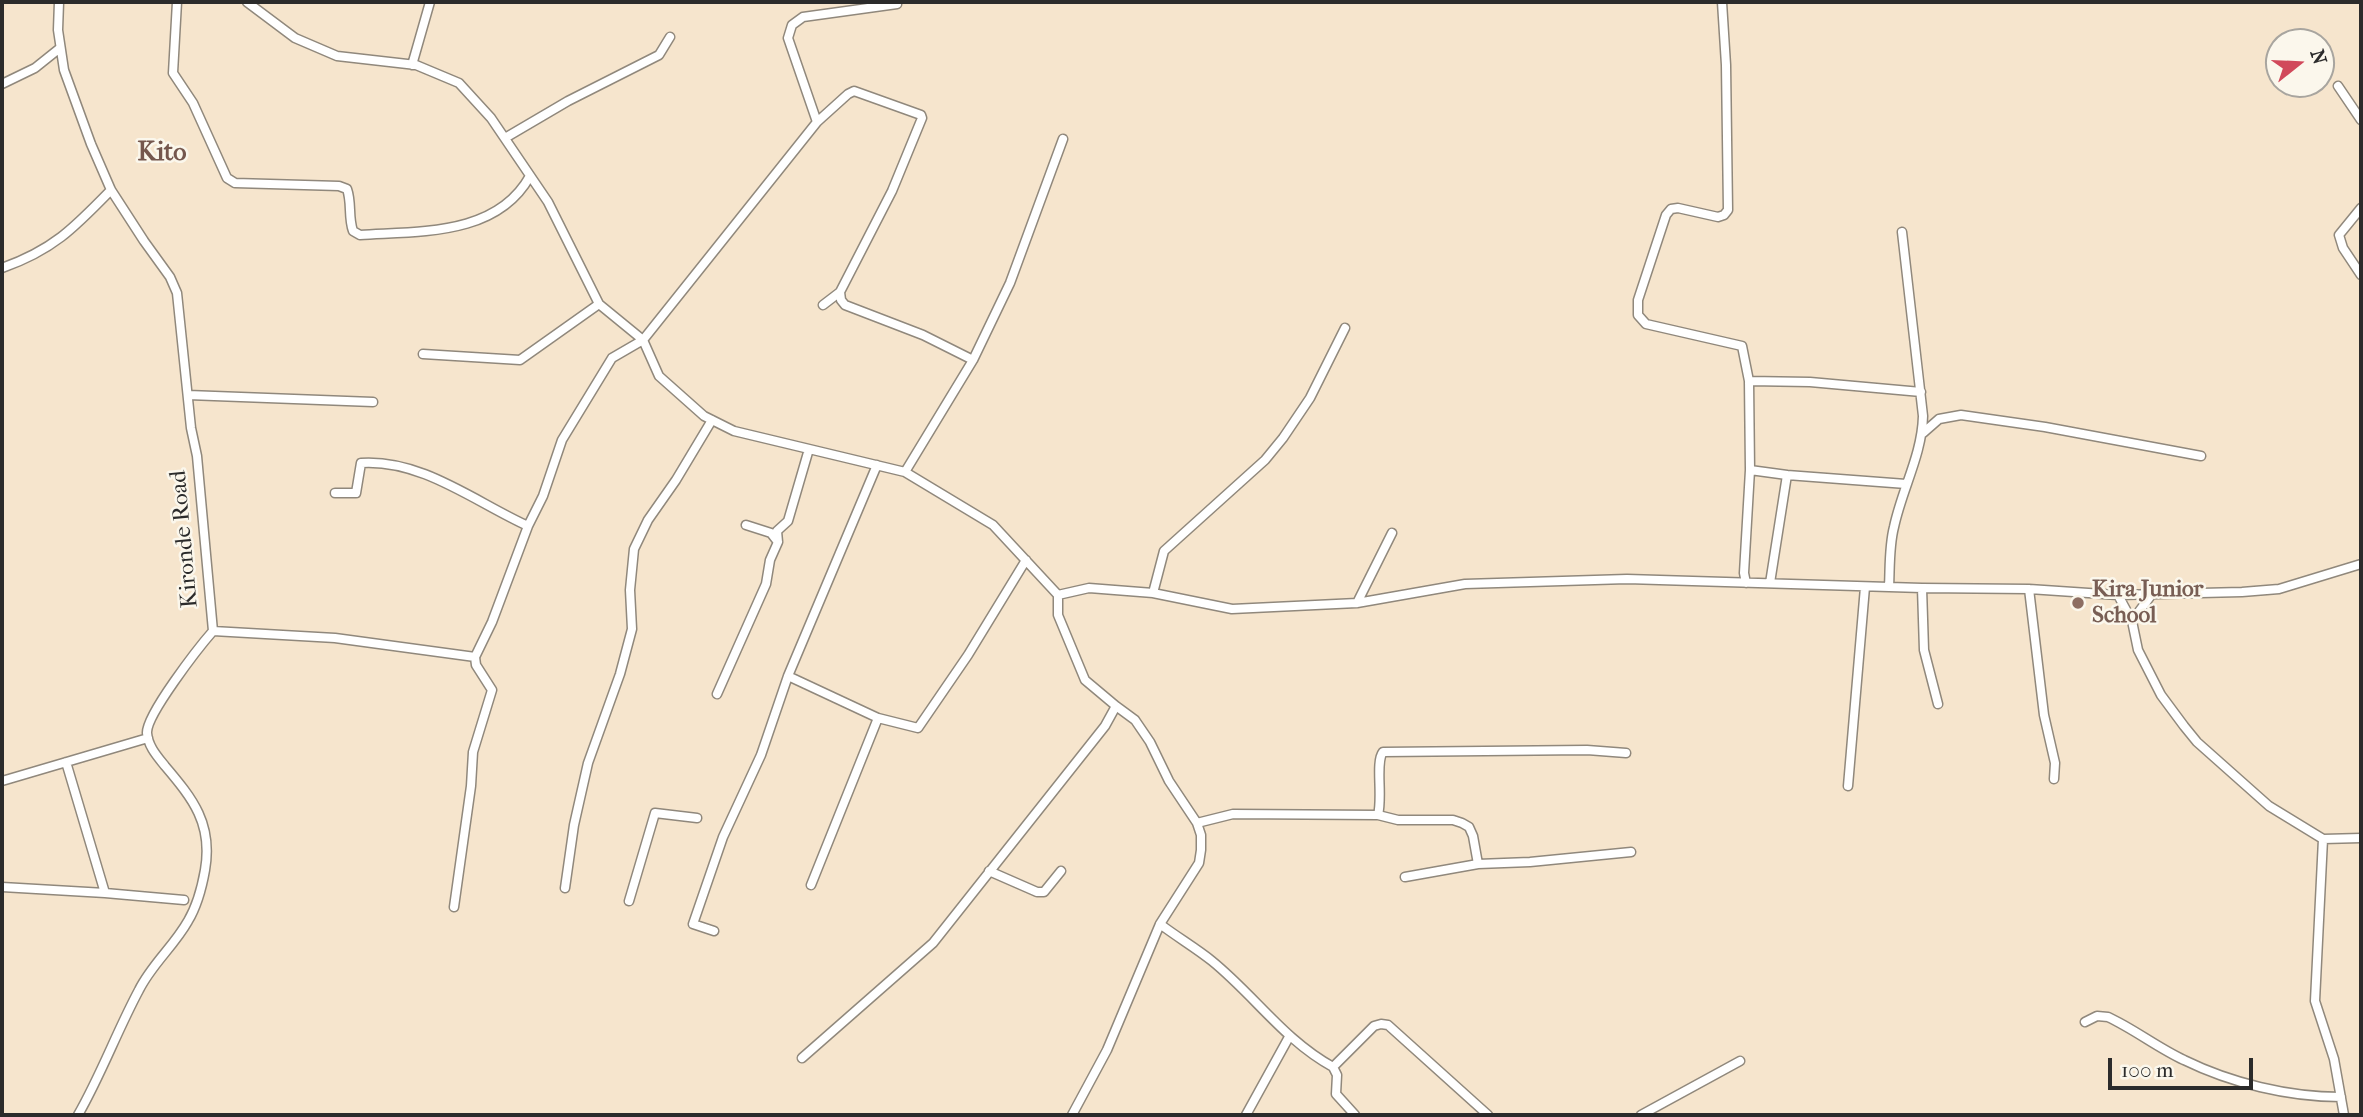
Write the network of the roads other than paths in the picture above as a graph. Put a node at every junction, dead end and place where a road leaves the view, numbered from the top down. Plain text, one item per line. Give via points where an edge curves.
1 (59, 2) edge
2 (177, 2) edge
3 (247, 2) edge
4 (430, 2) edge
5 (1722, 2) edge
6 (897, 4) dead end
7 (670, 37) dead end
8 (60, 48) junction
9 (412, 65) junction
10 (2, 84) edge
11 (2338, 86) dead end
12 (2361, 120) edge
13 (817, 122) junction
14 (505, 138) junction
15 (1063, 139) dead end
16 (530, 176) junction
17 (111, 190) junction
18 (2361, 208) edge
19 (1902, 232) dead end
20 (2, 268) edge
21 (2361, 275) edge
22 (839, 292) junction
23 (600, 304) junction
24 (823, 305) dead end
25 (1345, 328) dead end
26 (643, 340) junction
27 (423, 354) dead end
28 (973, 359) junction
29 (1749, 381) junction
30 (1921, 392) junction
31 (188, 395) junction
32 (373, 402) dead end
33 (712, 420) junction
34 (1923, 433) junction
35 (809, 449) junction
36 (2201, 456) dead end
37 (877, 465) junction
38 (1750, 470) junction
39 (905, 472) junction
40 (1787, 475) junction
41 (1906, 484) junction
42 (335, 493) dead end
43 (746, 525) dead end
44 (528, 526) junction
45 (1392, 533) dead end
46 (778, 542) junction
47 (1026, 560) junction
48 (2361, 564) edge
49 (1746, 583) junction
50 (1770, 583) junction
51 (1864, 587) junction
52 (1889, 587) junction
53 (1922, 588) junction
54 (2029, 589) junction
55 (1153, 593) junction
56 (1058, 594) junction
57 (2152, 594) junction
58 (2118, 595) junction
59 (1357, 603) junction
60 (2132, 621) junction
61 (213, 631) junction
62 (475, 657) junction
63 (788, 676) junction
64 (717, 694) dead end
65 (1938, 704) dead end
66 (1116, 706) junction
67 (878, 718) junction
68 (148, 738) junction
69 (1626, 752) dead end
70 (66, 762) junction
71 (2054, 779) dead end
72 (2, 781) edge
73 (1848, 786) dead end
74 (1378, 815) junction
75 (697, 818) dead end
76 (1197, 823) junction
77 (2361, 838) edge
78 (2323, 839) junction
79 (1631, 852) dead end
80 (1478, 864) junction
81 (989, 871) junction
82 (1061, 871) dead end
83 (1405, 877) dead end
84 (811, 885) dead end
85 (2, 887) edge
86 (565, 888) dead end
87 (105, 892) junction
88 (184, 900) dead end
89 (629, 901) dead end
90 (454, 907) dead end
91 (1160, 924) junction
92 (714, 931) dead end
93 (2085, 1022) dead end
94 (1289, 1037) junction
95 (802, 1058) dead end
96 (1740, 1061) dead end
97 (1333, 1068) junction
98 (2341, 1097) junction
99 (78, 1115) edge
100 (1072, 1115) edge
101 (1246, 1115) edge
102 (1355, 1115) edge
103 (1488, 1115) edge
104 (1640, 1115) edge
105 (2344, 1115) edge

1 - 8 street, Kironde Road
2 - 16 street via 173,73 193,103 227,178 235,183 347,189 350,224 360,235 471,223 509,204
3 - 9 street via 295,38 337,56
4 - 9 street
5 - 29 street via 1728,209 1718,217 1671,209 1637,308 1646,324 1742,346
6 - 13 street via 803,17 792,25 788,38
7 - 14 street via 659,55
8 - 10 street via 35,68
8 - 17 street, Kironde Road
9 - 14 street via 459,83
11 - 12 street
13 - 22 street via 854,91 922,118 892,191
13 - 26 street
14 - 16 street
15 - 28 street via 1010,283
16 - 23 street
17 - 20 street via 58,240 38,254
17 - 31 street, Kironde Road via 177,292
18 - 21 street via 2341,230 2339,239
19 - 30 street
22 - 24 street
22 - 28 street via 845,304
23 - 26 street
23 - 27 street via 520,360
25 - 55 street via 1311,398 1283,438 1265,460 1164,551
26 - 33 street via 659,376
26 - 44 street via 612,358 562,440
28 - 39 street
29 - 30 street
29 - 38 street
30 - 34 street
31 - 32 street
31 - 61 street, Kironde Road
33 - 35 street via 734,431
33 - 86 street via 634,549 632,629 588,763
34 - 36 street via 1939,419 1961,415
34 - 41 street
35 - 37 street
35 - 46 street via 788,522 777,531
37 - 39 street
37 - 63 street
38 - 40 street
38 - 49 street
39 - 47 street via 993,525
40 - 41 street
40 - 50 street
41 - 52 street via 1894,528
42 - 44 street via 356,493 361,463 385,463 458,489
43 - 46 street via 771,533
44 - 62 street
45 - 59 street
46 - 64 street via 766,584
47 - 56 street
47 - 67 street via 918,729
48 - 57 street via 2279,589
49 - 50 street
49 - 59 street via 1627,579 1465,584
50 - 51 street
51 - 52 street
51 - 73 street
52 - 53 street
53 - 54 street
53 - 65 street via 1924,650
54 - 58 street
54 - 71 street
55 - 56 street via 1089,588
55 - 59 street via 1232,609
56 - 66 street via 1058,615 1085,681
57 - 58 street
57 - 60 street
58 - 60 street
60 - 78 street via 2138,650 2161,695 2197,741 2269,806
61 - 62 street via 335,638
61 - 68 street, Kironde Road via 149,723
62 - 90 street via 492,690 473,752
63 - 67 street
63 - 92 street via 761,755 723,837 694,924
66 - 76 street via 1136,720
66 - 81 street
67 - 84 street
68 - 70 street
68 - 99 street via 152,751 192,799 203,821 205,869 188,921 150,970
69 - 74 street via 1383,752
70 - 72 street
70 - 87 street
74 - 76 street via 1233,814
74 - 80 street via 1462,823 1473,836
75 - 89 street via 655,813
76 - 91 street via 1199,863
77 - 78 street
78 - 98 street via 2315,1001
79 - 80 street
80 - 83 street
81 - 82 street via 1037,892 1044,892
81 - 95 street via 933,943
85 - 87 street
87 - 88 street
91 - 94 street via 1213,962
91 - 100 street via 1107,1050
93 - 98 street via 2108,1017 2182,1059 2238,1080 2307,1096
94 - 97 street
94 - 101 street
96 - 104 street
97 - 102 street via 1336,1094
97 - 103 street via 1374,1026 1388,1025
98 - 105 street

